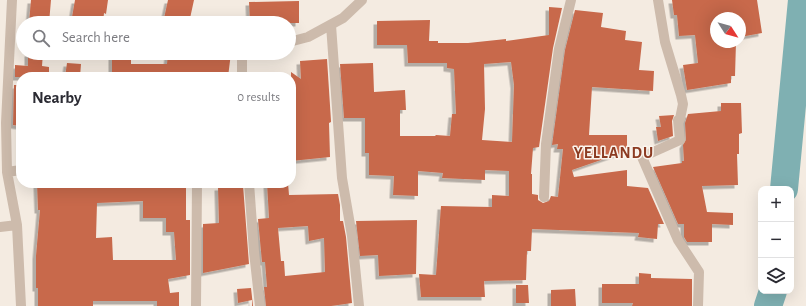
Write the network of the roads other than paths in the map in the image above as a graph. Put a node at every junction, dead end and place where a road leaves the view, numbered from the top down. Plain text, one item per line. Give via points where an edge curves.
1 (12, 0) edge
2 (362, 0) edge
3 (570, 0) edge
4 (658, 0) edge
5 (331, 25) junction
6 (296, 40) edge
7 (242, 60) edge
8 (242, 72) edge
9 (16, 171) edge
10 (7, 172) junction
11 (197, 188) edge
12 (249, 188) edge
13 (544, 197) dead end
14 (17, 226) junction
15 (0, 227) edge
16 (21, 306) edge
17 (196, 306) edge
18 (260, 306) edge
19 (359, 306) edge
20 (698, 306) edge

1 - 10 street via 6,123
2 - 5 street via 343,18
3 - 13 street via 559,49 546,144
4 - 20 street via 665,42 683,104 678,120 680,140 642,157 678,240 699,272
5 - 6 street
5 - 19 street via 342,178 352,236
7 - 8 street
9 - 10 street
10 - 14 street
11 - 17 street
12 - 18 street
14 - 15 street
14 - 16 street

